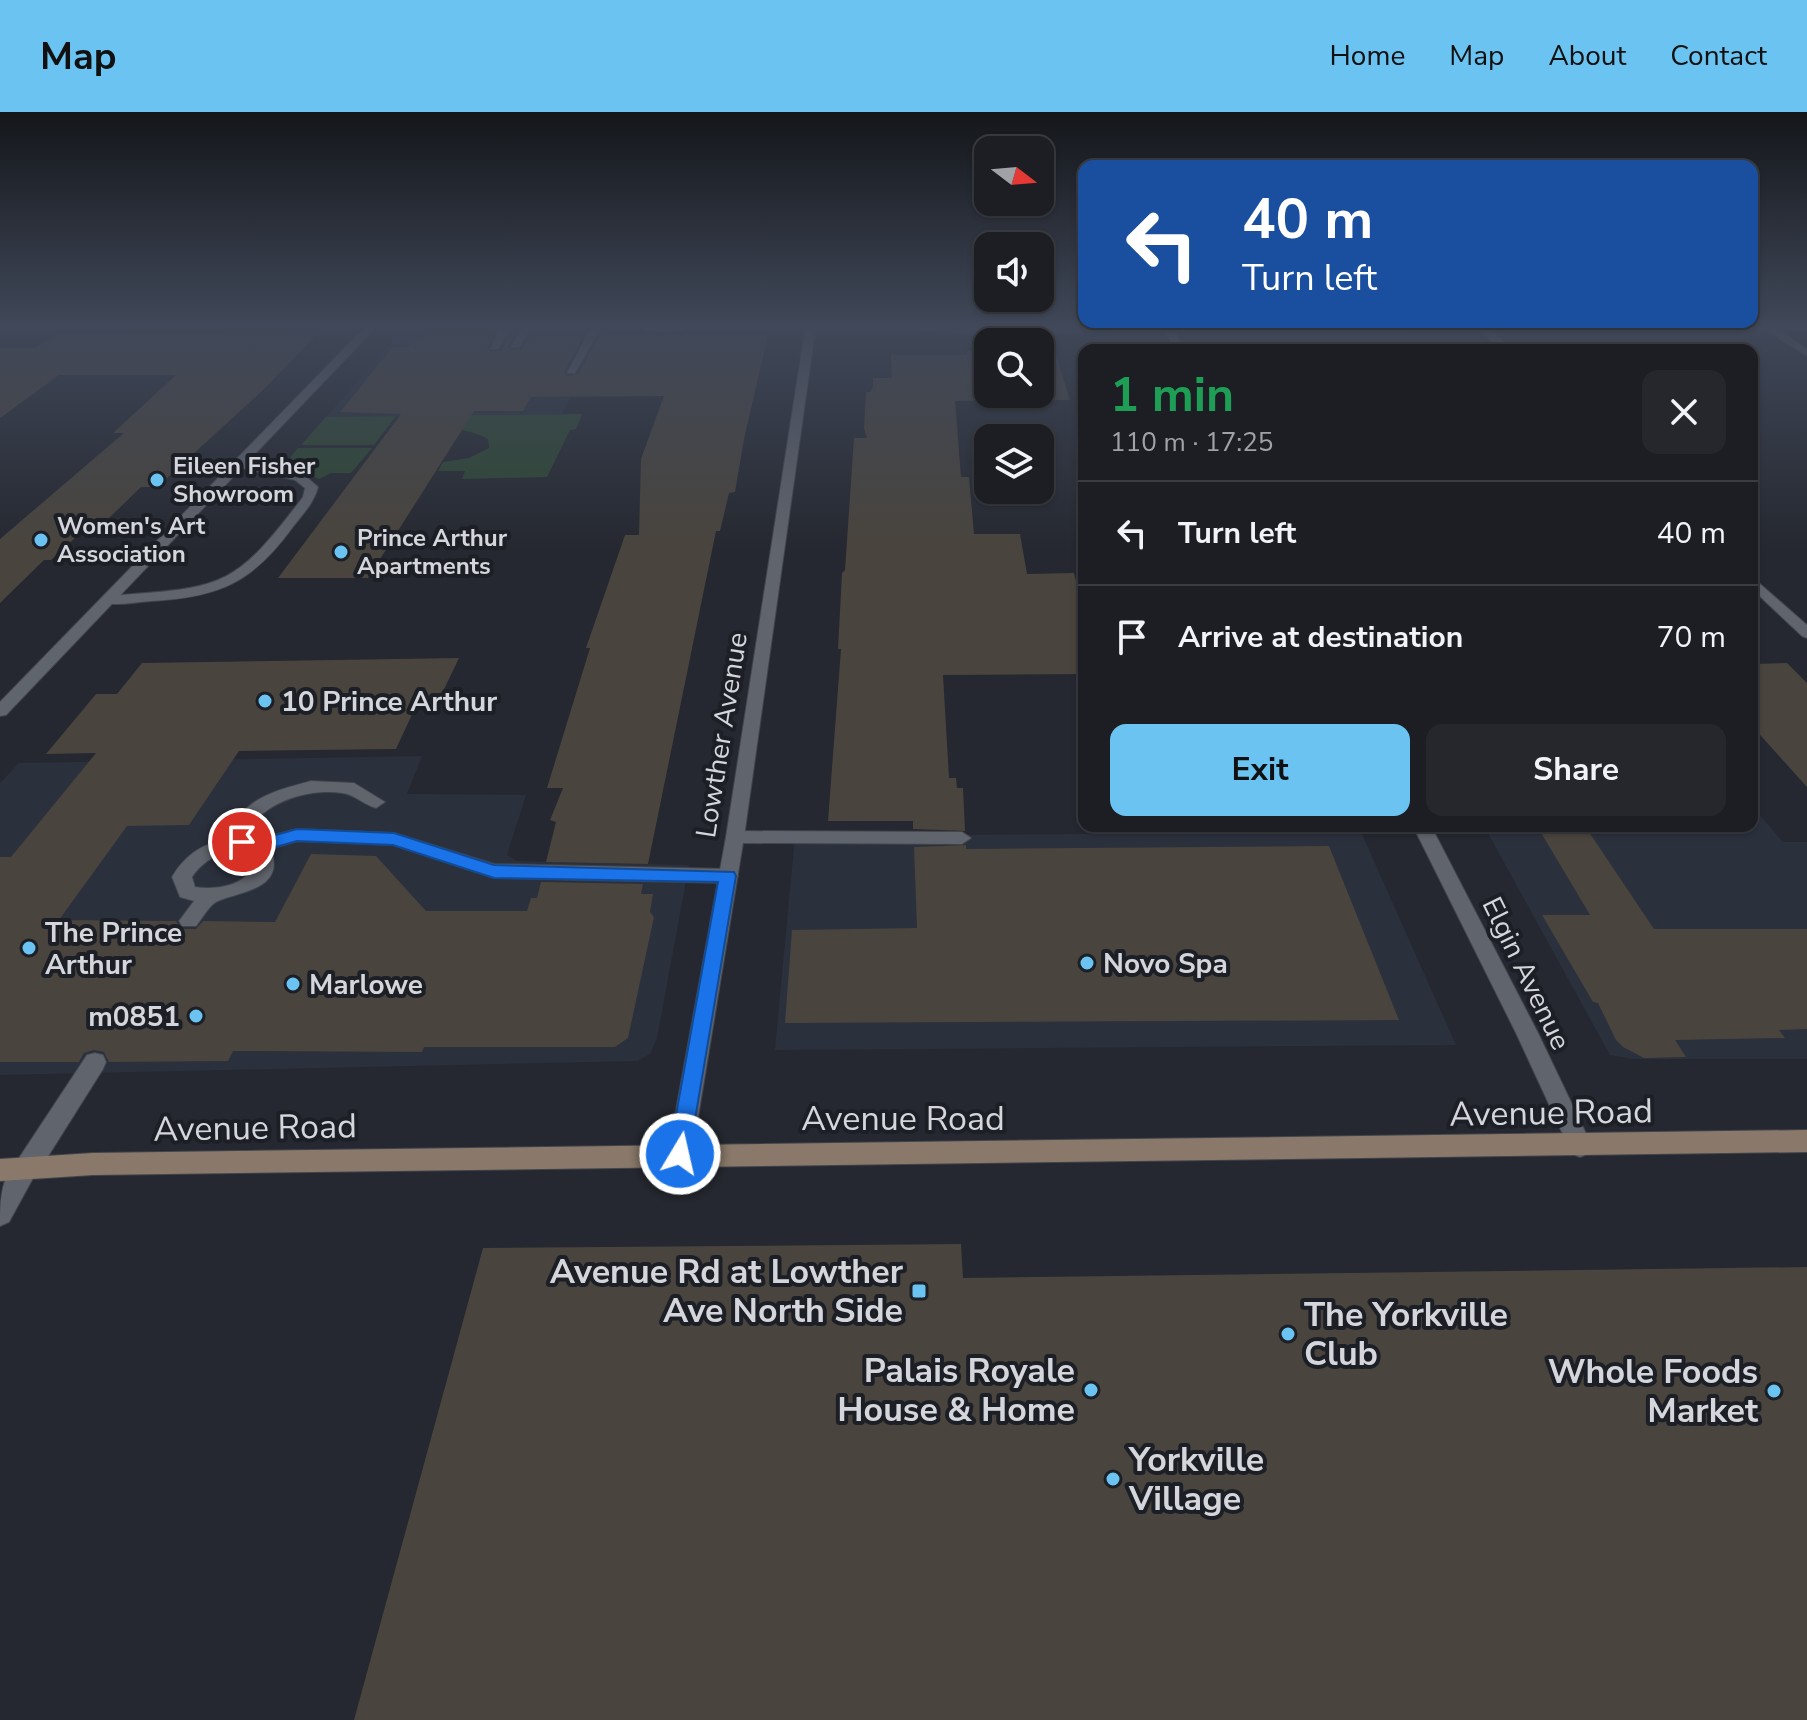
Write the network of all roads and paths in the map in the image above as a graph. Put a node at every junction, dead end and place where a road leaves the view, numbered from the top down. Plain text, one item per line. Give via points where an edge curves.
1 (300, 399) edge
2 (800, 399) edge
3 (237, 463) junction
4 (1758, 587) edge
5 (108, 600) junction
6 (1807, 633) edge
7 (0, 711) edge
8 (376, 802) dead end
9 (1425, 832) edge
10 (735, 837) junction
11 (962, 838) dead end
12 (232, 843) junction
13 (258, 846) junction
14 (728, 876) junction
15 (208, 897) junction
16 (189, 921) dead end
17 (95, 1062) dead end
18 (1807, 1141) edge
19 (1580, 1146) junction
20 (680, 1154) junction
21 (26, 1169) junction
22 (0, 1170) edge
23 (0, 1214) edge

1 - 3 street
2 - 10 street, Lowther Avenue
3 - 5 street
3 - 5 street via 299,477 312,487 252,566 236,579 198,592
4 - 6 street
5 - 7 street
8 - 12 street via 348,787 311,787 270,800 243,820
9 - 19 street, Elgin Avenue
10 - 11 street
10 - 14 street, Lowther Avenue
12 - 13 street
12 - 15 street via 205,852 182,877 187,892
13 - 14 street via 297,835 394,839 494,871
13 - 15 street via 266,859 257,876 235,891
14 - 20 street, Lowther Avenue
15 - 16 street
17 - 21 street
18 - 19 main road, Avenue Road
19 - 20 main road, Avenue Road
20 - 21 main road, Avenue Road
21 - 22 main road, Avenue Road
21 - 23 street

